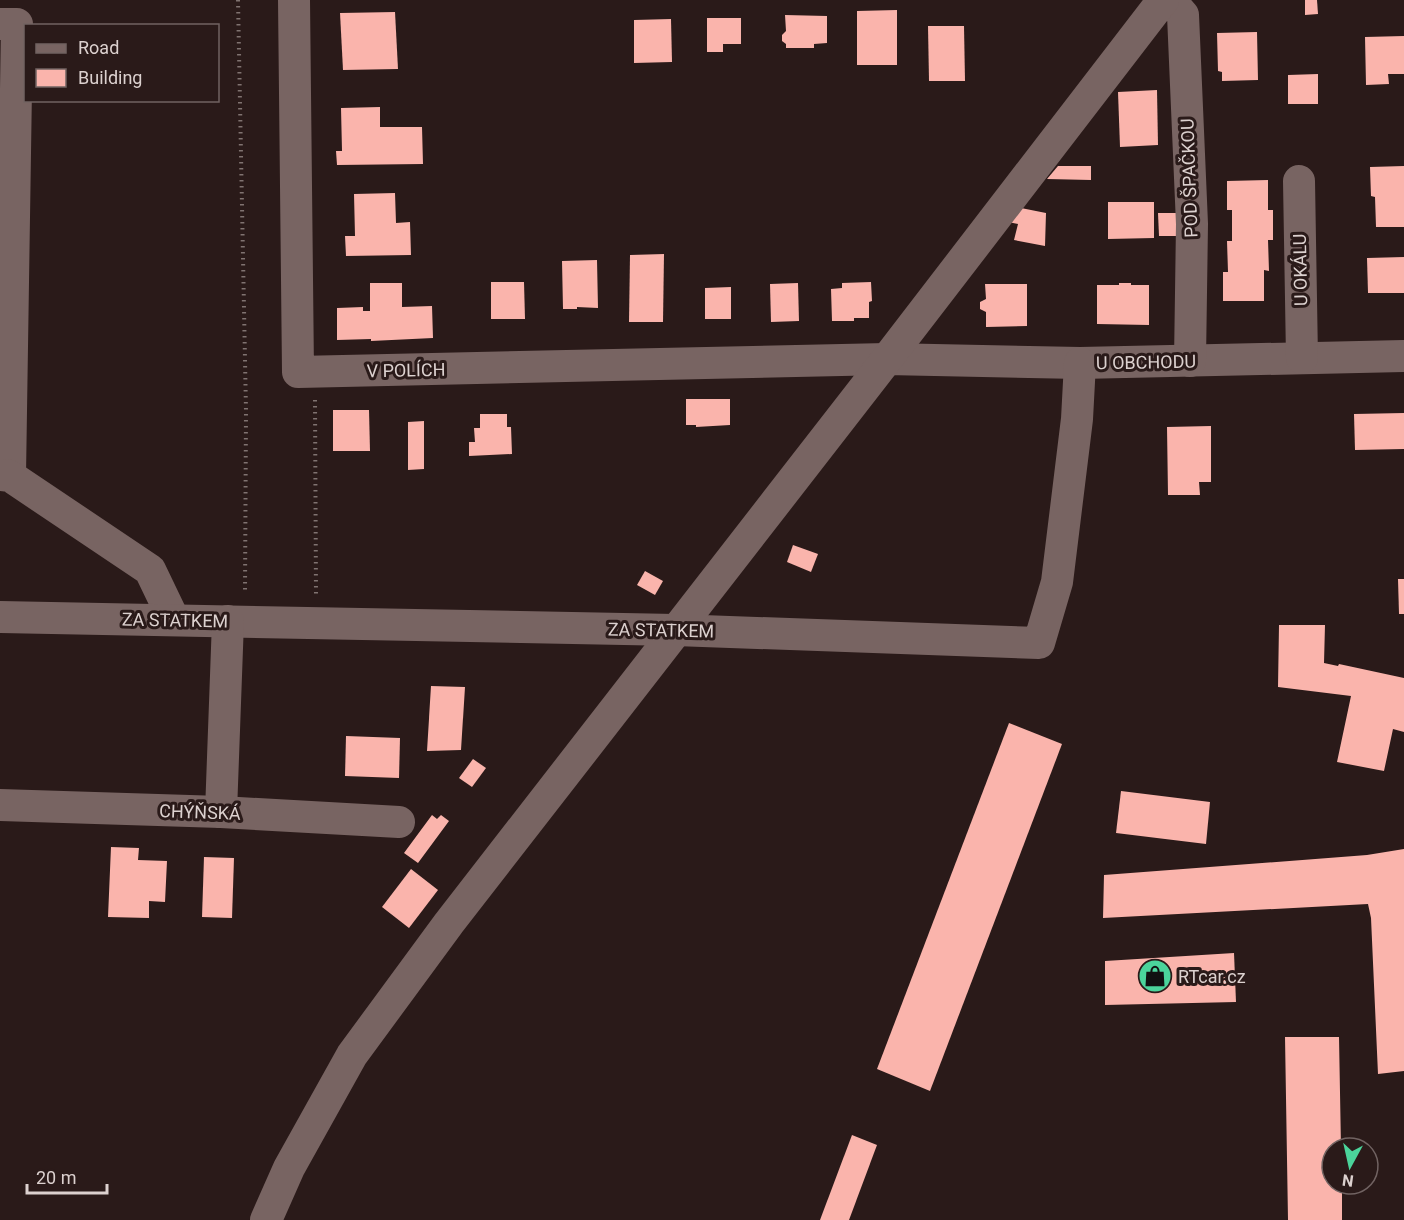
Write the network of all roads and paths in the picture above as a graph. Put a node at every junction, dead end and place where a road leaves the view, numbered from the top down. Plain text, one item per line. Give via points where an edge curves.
1 (238, 0) edge
2 (294, 0) edge
3 (1163, 0) edge
4 (1170, 0) edge
5 (0, 24) edge
6 (1299, 181) dead end
7 (1404, 356) edge
8 (1302, 358) junction
9 (887, 359) junction
10 (1190, 361) junction
11 (1080, 363) junction
12 (298, 372) junction
13 (5, 476) edge
14 (0, 617) edge
15 (174, 620) junction
16 (236, 621) junction
17 (316, 624) junction
18 (675, 630) junction
19 (0, 806) edge
20 (221, 812) junction
21 (399, 822) dead end
22 (266, 1220) edge

1 - 16 path via 246,411
2 - 12 street
3 - 9 street
4 - 10 street, POD ŠPAČKOU via 1183,15 1192,224
5 - 13 street via 17,24
6 - 8 street, U OKÁLU
7 - 8 street, U OBCHODU
8 - 10 street, U OBCHODU
9 - 11 street, U OBCHODU
9 - 12 street, V POLÍCH
9 - 18 street
10 - 11 street, U OBCHODU
11 - 18 street, ZA STATKEM via 1057,582 1039,643
12 - 17 path via 316,402
13 - 15 street via 150,570
14 - 15 street, ZA STATKEM
15 - 16 street, ZA STATKEM
16 - 17 street, ZA STATKEM
16 - 20 street
17 - 18 street, ZA STATKEM
18 - 22 street via 352,1055 289,1168
19 - 20 street, CHÝŇSKÁ
20 - 21 street, CHÝŇSKÁ

